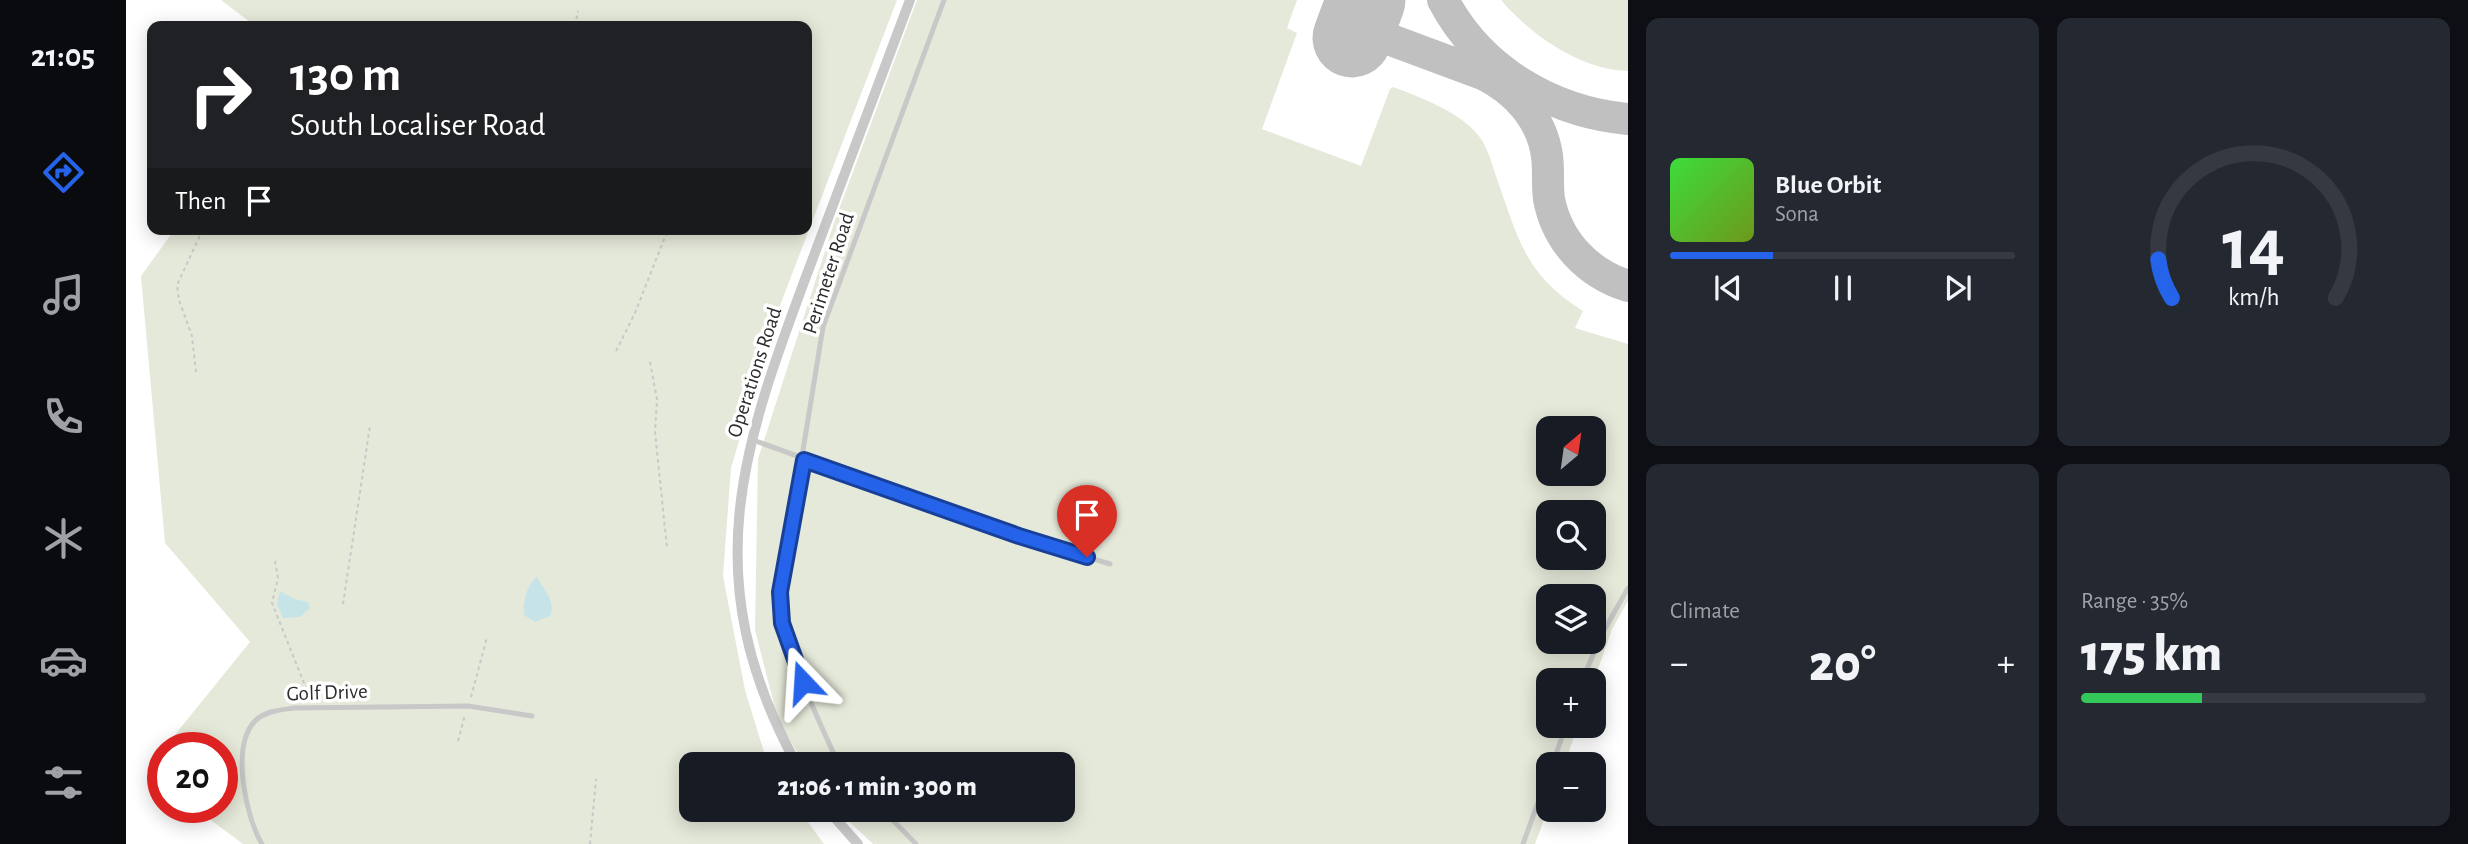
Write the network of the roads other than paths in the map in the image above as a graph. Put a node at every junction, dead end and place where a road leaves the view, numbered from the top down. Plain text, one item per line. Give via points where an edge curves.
1 (910, 0) edge
2 (944, 0) edge
3 (751, 439) junction
4 (804, 460) junction
5 (1110, 564) dead end
6 (1628, 588) edge
7 (1588, 668) edge
8 (532, 716) dead end
9 (790, 752) edge
10 (835, 752) edge
11 (1536, 808) edge
12 (839, 822) edge
13 (895, 822) edge
14 (262, 844) edge
15 (858, 844) edge
16 (916, 844) edge
17 (1523, 844) edge

1 - 3 street, Operations Road via 780,346
2 - 4 lane, Perimeter Road via 824,327
3 - 4 lane
3 - 9 street, Operations Road via 738,518 739,588 753,668
4 - 5 lane
4 - 10 lane, Perimeter Road via 780,592 782,623 811,705
6 - 7 lane
8 - 14 lane, Golf Drive via 468,706 271,711 249,729 242,765 245,800
11 - 17 lane
12 - 15 street
13 - 16 lane

